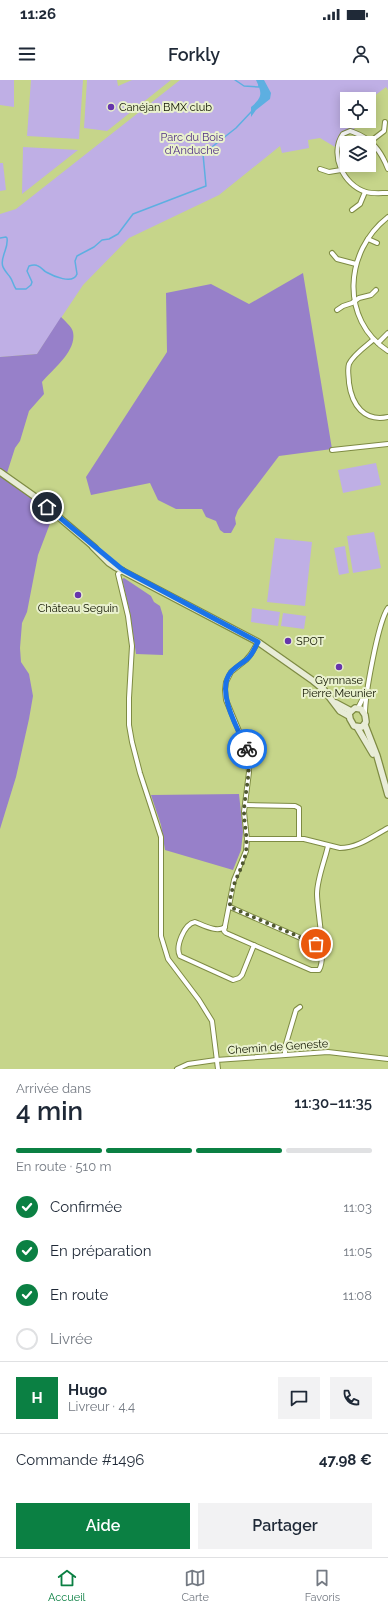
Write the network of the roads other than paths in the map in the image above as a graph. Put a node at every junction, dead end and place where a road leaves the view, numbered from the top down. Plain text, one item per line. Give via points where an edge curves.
1 (385, 122) dead end
2 (342, 136) edge
3 (360, 136) edge
4 (376, 138) edge
5 (340, 140) edge
6 (376, 148) edge
7 (340, 164) edge
8 (320, 168) dead end
9 (388, 169) edge
10 (340, 170) edge
11 (343, 172) edge
12 (365, 192) junction
13 (388, 193) edge
14 (352, 210) dead end
15 (388, 217) edge
16 (368, 239) junction
17 (377, 243) dead end
18 (332, 253) dead end
19 (356, 264) junction
20 (376, 290) dead end
21 (355, 300) junction
22 (337, 310) dead end
23 (388, 333) edge
24 (373, 340) junction
25 (378, 343) junction
26 (388, 351) edge
27 (388, 417) edge
28 (388, 444) edge
29 (332, 450) dead end
30 (0, 472) edge
31 (123, 570) junction
32 (388, 608) edge
33 (258, 642) junction
34 (367, 690) junction
35 (358, 708) junction
36 (350, 713) junction
37 (365, 715) junction
38 (365, 725) junction
39 (356, 727) junction
40 (385, 784) junction
41 (388, 795) edge
42 (245, 805) junction
43 (388, 828) edge
44 (247, 839) junction
45 (299, 839) junction
46 (328, 846) junction
47 (230, 907) junction
48 (225, 927) junction
49 (321, 939) junction
50 (254, 945) junction
51 (300, 1007) dead end
52 (285, 1054) junction
53 (388, 1059) edge
54 (216, 1060) junction
55 (177, 1069) edge
56 (218, 1069) edge

1 - 4 street via 384,131
2 - 3 street via 346,132 353,132
5 - 7 street
6 - 9 street
8 - 10 street via 329,172
11 - 12 street via 352,184
12 - 13 street
12 - 14 street via 360,204
15 - 16 street
16 - 17 street
16 - 19 street via 360,251
18 - 19 street via 338,259
19 - 21 street
20 - 21 street via 371,295
21 - 22 street
21 - 24 street via 360,320
23 - 25 street
24 - 25 street
24 - 27 street via 349,365 350,387 362,413 373,417
25 - 26 street
28 - 29 street
30 - 31 street via 26,489
31 - 33 street
31 - 54 street via 118,574 132,646 129,698 132,740 161,837 162,936 168,959 212,1021
32 - 34 street via 383,617
33 - 36 street via 312,680 334,702
33 - 42 street via 252,654 231,672 225,690 226,700 249,760
34 - 35 street
34 - 37 street
35 - 36 street
35 - 37 street
36 - 39 street via 352,724
37 - 38 street
38 - 39 street
38 - 40 street
39 - 40 street via 372,753
40 - 41 street
42 - 44 street
42 - 45 street via 299,808
43 - 46 street via 346,848
44 - 45 street
44 - 47 street via 244,858 234,880
45 - 46 street via 312,840
46 - 49 street via 317,892
47 - 48 street
47 - 49 street via 312,943 319,943
48 - 50 street via 226,933
48 - 50 street via 217,930 191,922 178,947 180,956 233,980 242,975
49 - 50 street via 322,964 318,970 311,970
51 - 52 street via 296,1010
52 - 53 street, Chemin de Geneste via 328,1052
52 - 54 street, Chemin de Geneste
54 - 55 street, Chemin de Geneste via 188,1064
54 - 56 street

